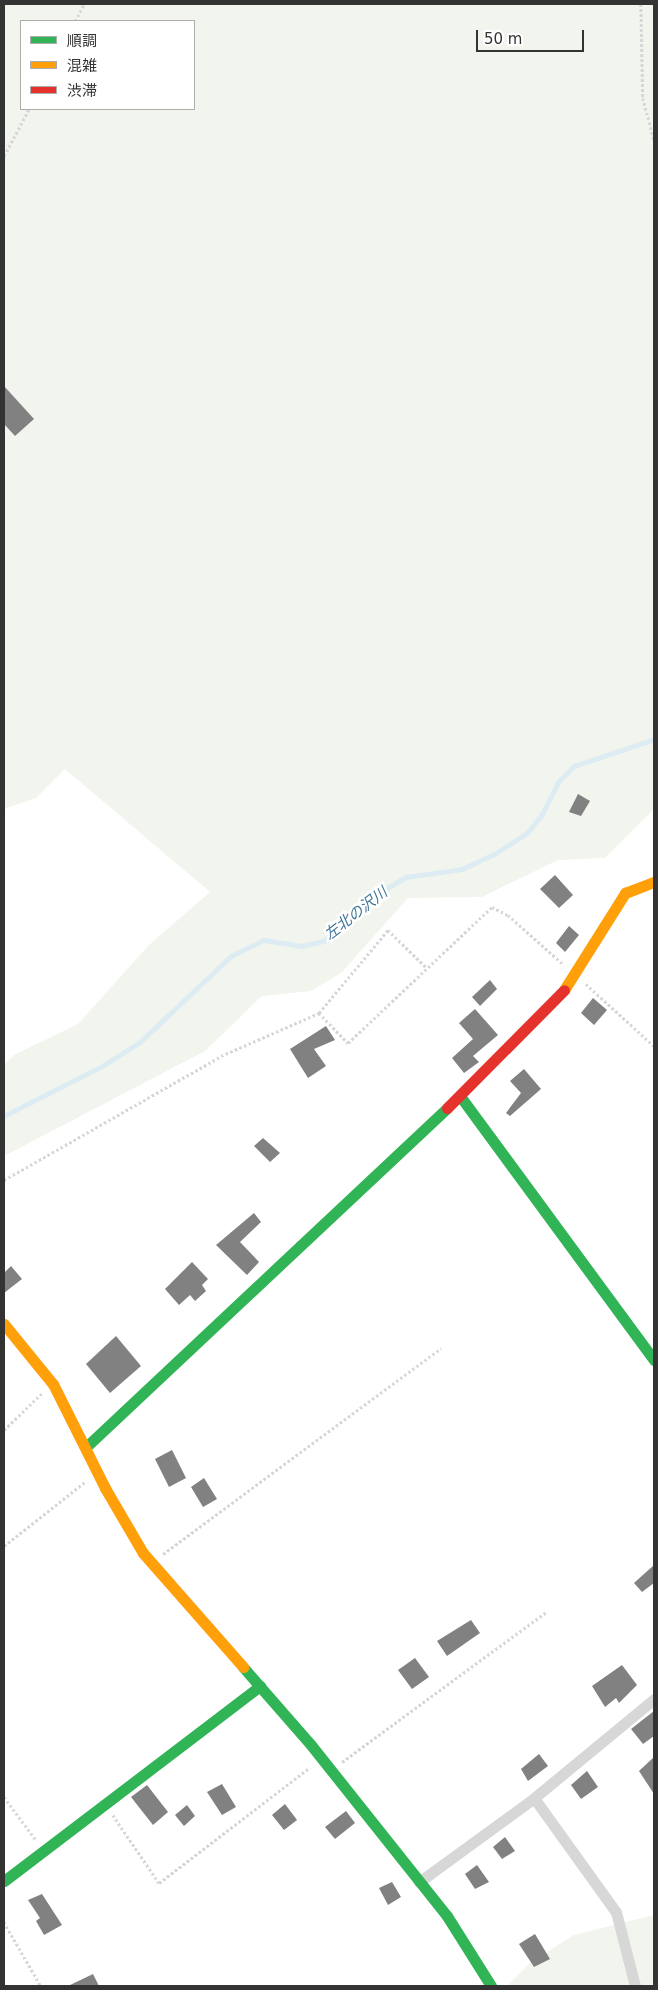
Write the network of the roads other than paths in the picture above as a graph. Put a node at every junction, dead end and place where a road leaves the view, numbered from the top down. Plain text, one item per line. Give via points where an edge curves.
1 (654, 882) edge
2 (460, 1096) junction
3 (4, 1324) edge
4 (654, 1360) edge
5 (86, 1447) junction
6 (260, 1686) junction
7 (654, 1700) edge
8 (534, 1798) junction
9 (4, 1881) edge
10 (419, 1882) junction
11 (491, 1986) edge
12 (635, 1986) edge

1 - 2 street via 625,893 560,997
2 - 4 street
2 - 5 street
3 - 5 street via 53,1384
5 - 6 street via 97,1473 152,1563
6 - 9 street
6 - 10 street
7 - 8 street
8 - 10 street
8 - 12 street via 616,1912
10 - 11 street via 447,1916

